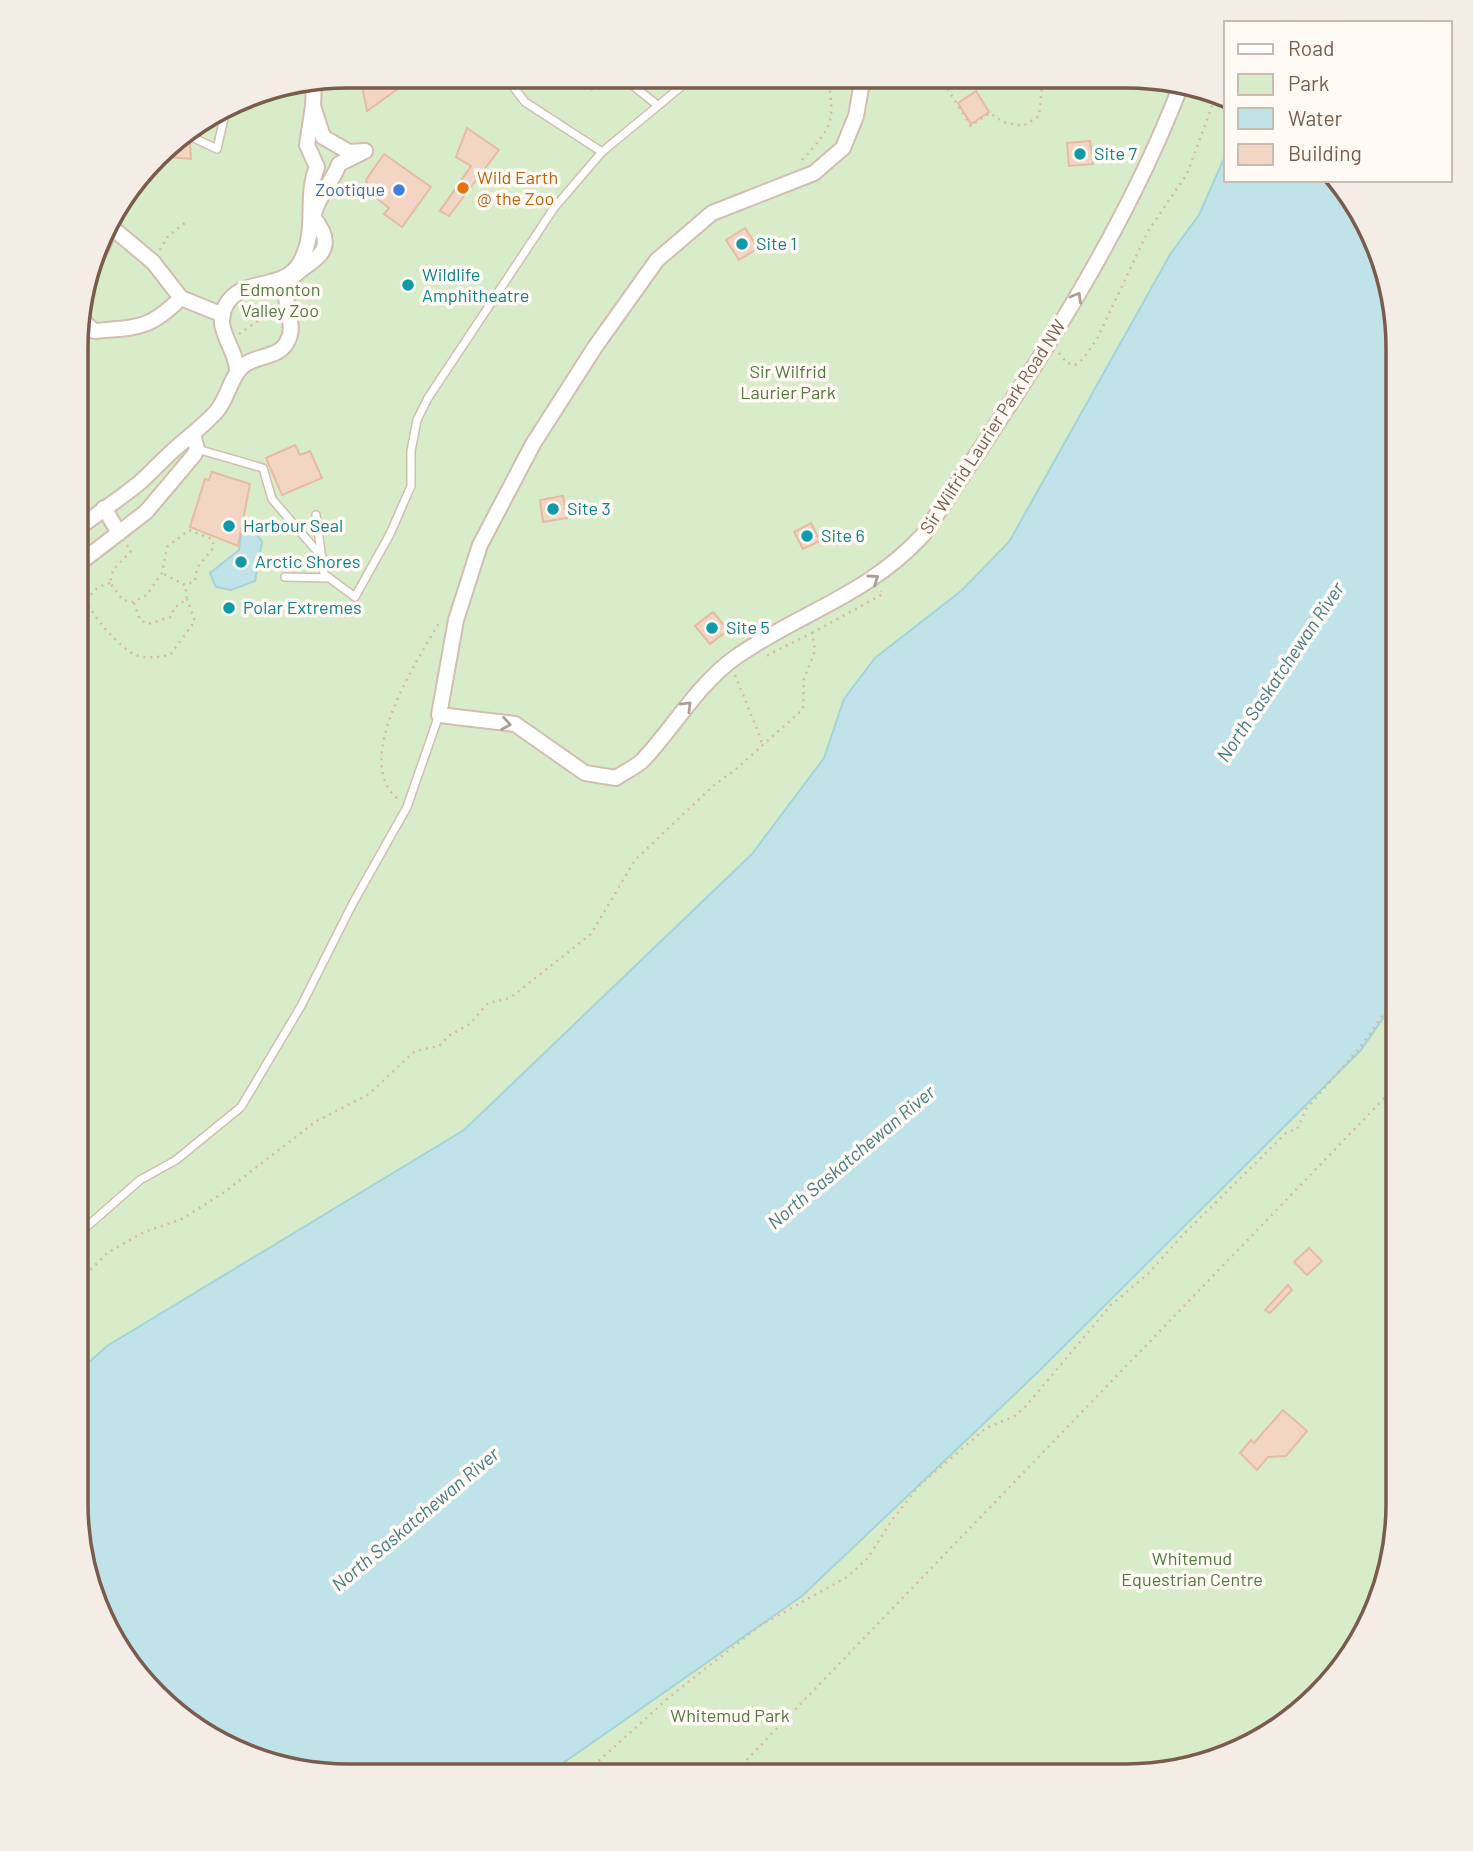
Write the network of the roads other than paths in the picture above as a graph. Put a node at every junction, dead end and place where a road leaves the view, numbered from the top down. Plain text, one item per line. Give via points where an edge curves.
1 (514, 88) edge
2 (636, 88) edge
3 (678, 88) edge
4 (861, 88) edge
5 (313, 90) edge
6 (1178, 92) edge
7 (656, 104) junction
8 (313, 106) junction
9 (224, 118) edge
10 (194, 138) dead end
11 (601, 152) junction
12 (313, 217) junction
13 (115, 229) edge
14 (295, 272) junction
15 (181, 298) junction
16 (223, 315) junction
17 (88, 326) edge
18 (237, 372) junction
19 (195, 442) junction
20 (104, 508) junction
21 (316, 515) dead end
22 (88, 520) edge
23 (119, 533) junction
24 (88, 557) edge
25 (322, 558) junction
26 (285, 577) dead end
27 (330, 578) junction
28 (439, 715) junction
29 (88, 1226) edge

1 - 11 lane via 525,102
2 - 7 lane
3 - 7 lane
4 - 28 street via 843,148 814,173 712,213 657,260 595,347 533,444 480,545 456,620
5 - 8 street
28 -> 6 street, Sir Wilfrid Laurier Park Road NW via 515,724 585,773 616,778 641,762 679,713 739,663 898,561 923,535 1050,343 1127,211
7 - 11 lane
8 - 12 street via 307,145 317,167 310,184
8 - 12 street via 323,137 349,152 365,151 339,164 331,183 317,198
9 - 10 lane via 217,149
11 - 27 lane via 554,208 428,398 411,452 411,486 355,597
12 - 14 street
13 - 15 street via 153,262
14 - 16 street via 242,289 225,306
14 - 18 street via 286,290 291,332 285,346
15 - 16 street
15 - 17 street via 144,327 94,331
16 - 18 street
18 - 19 street
19 - 20 street
19 - 23 street via 146,512
19 - 25 lane via 263,468 272,499
20 - 22 street
20 - 23 street
21 - 25 lane
23 - 24 street
25 - 27 lane via 324,574
26 - 27 lane
28 - 29 lane via 407,807 301,1006 241,1107 176,1160 140,1180

